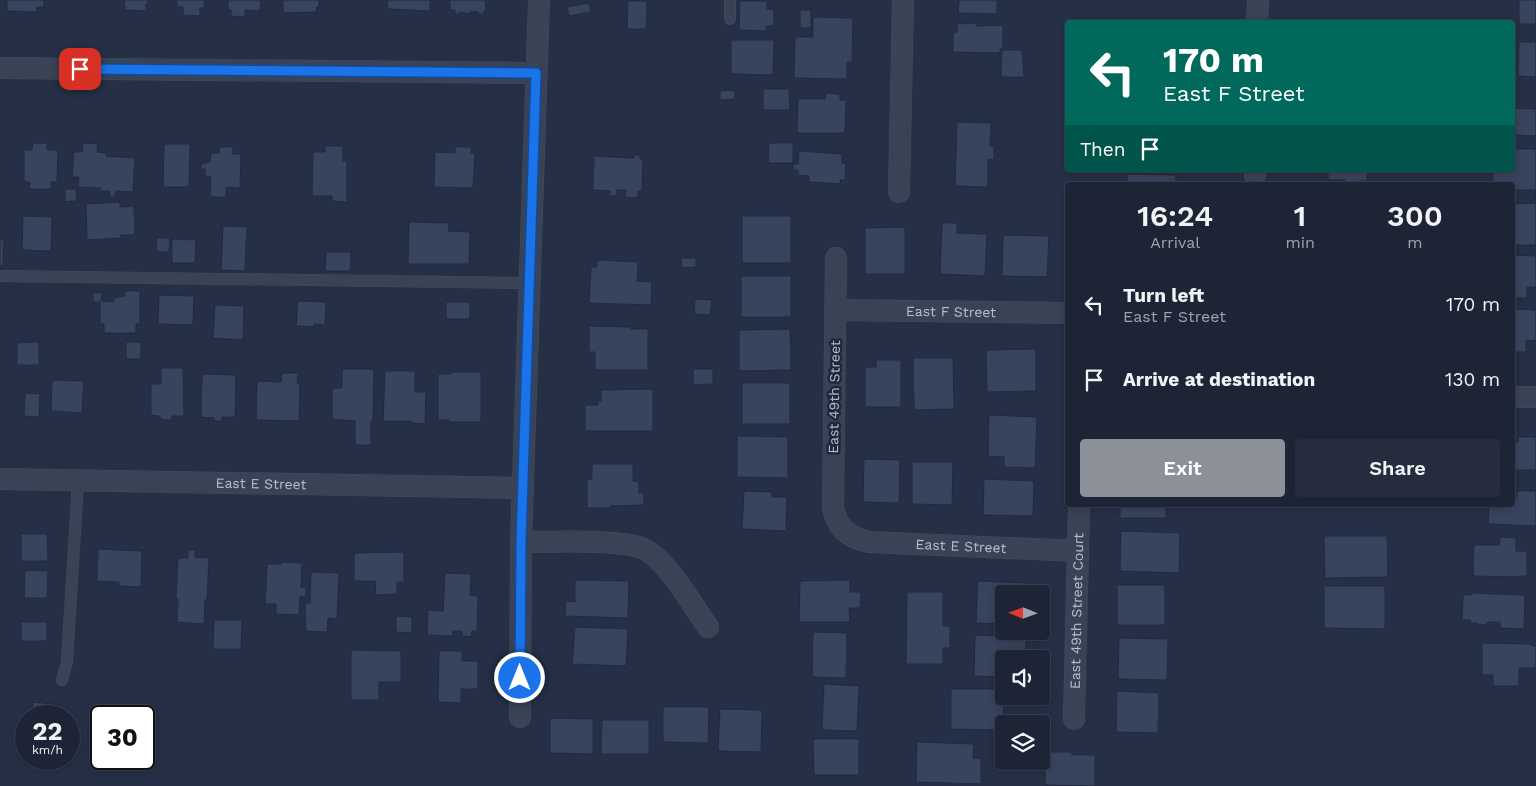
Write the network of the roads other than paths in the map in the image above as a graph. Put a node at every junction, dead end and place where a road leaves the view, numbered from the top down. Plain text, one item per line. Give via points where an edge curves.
1 (539, 0) edge
2 (730, 0) edge
3 (903, 0) edge
4 (1258, 0) edge
5 (730, 19) dead end
6 (1257, 20) edge
7 (0, 68) edge
8 (536, 73) junction
9 (899, 192) dead end
10 (836, 258) dead end
11 (0, 276) edge
12 (529, 283) junction
13 (836, 310) junction
14 (1065, 313) edge
15 (1515, 397) edge
16 (1536, 397) edge
17 (0, 479) edge
18 (78, 480) junction
19 (523, 488) junction
20 (1079, 507) edge
21 (846, 532) joint
22 (521, 542) junction
23 (1078, 551) junction
24 (708, 627) dead end
25 (62, 680) dead end
26 (520, 717) dead end
27 (1074, 719) dead end

1 - 8 street
2 - 5 lane
3 - 9 street
4 - 6 street
7 - 8 street
8 - 12 street
10 - 13 street, East 49th Street
11 - 12 lane
12 - 19 street
13 - 14 street, East F Street
13 - 21 street, East 49th Street via 833,506 835,518
15 - 16 street
17 - 18 street, East E Street
18 - 19 street, East E Street
18 - 25 lane via 67,662
19 - 22 street
20 - 23 street, East 49th Street Court
21 - 23 street, East E Street via 869,542
22 - 24 street via 623,543 646,550 675,580
22 - 26 street
23 - 27 street, East 49th Street Court

